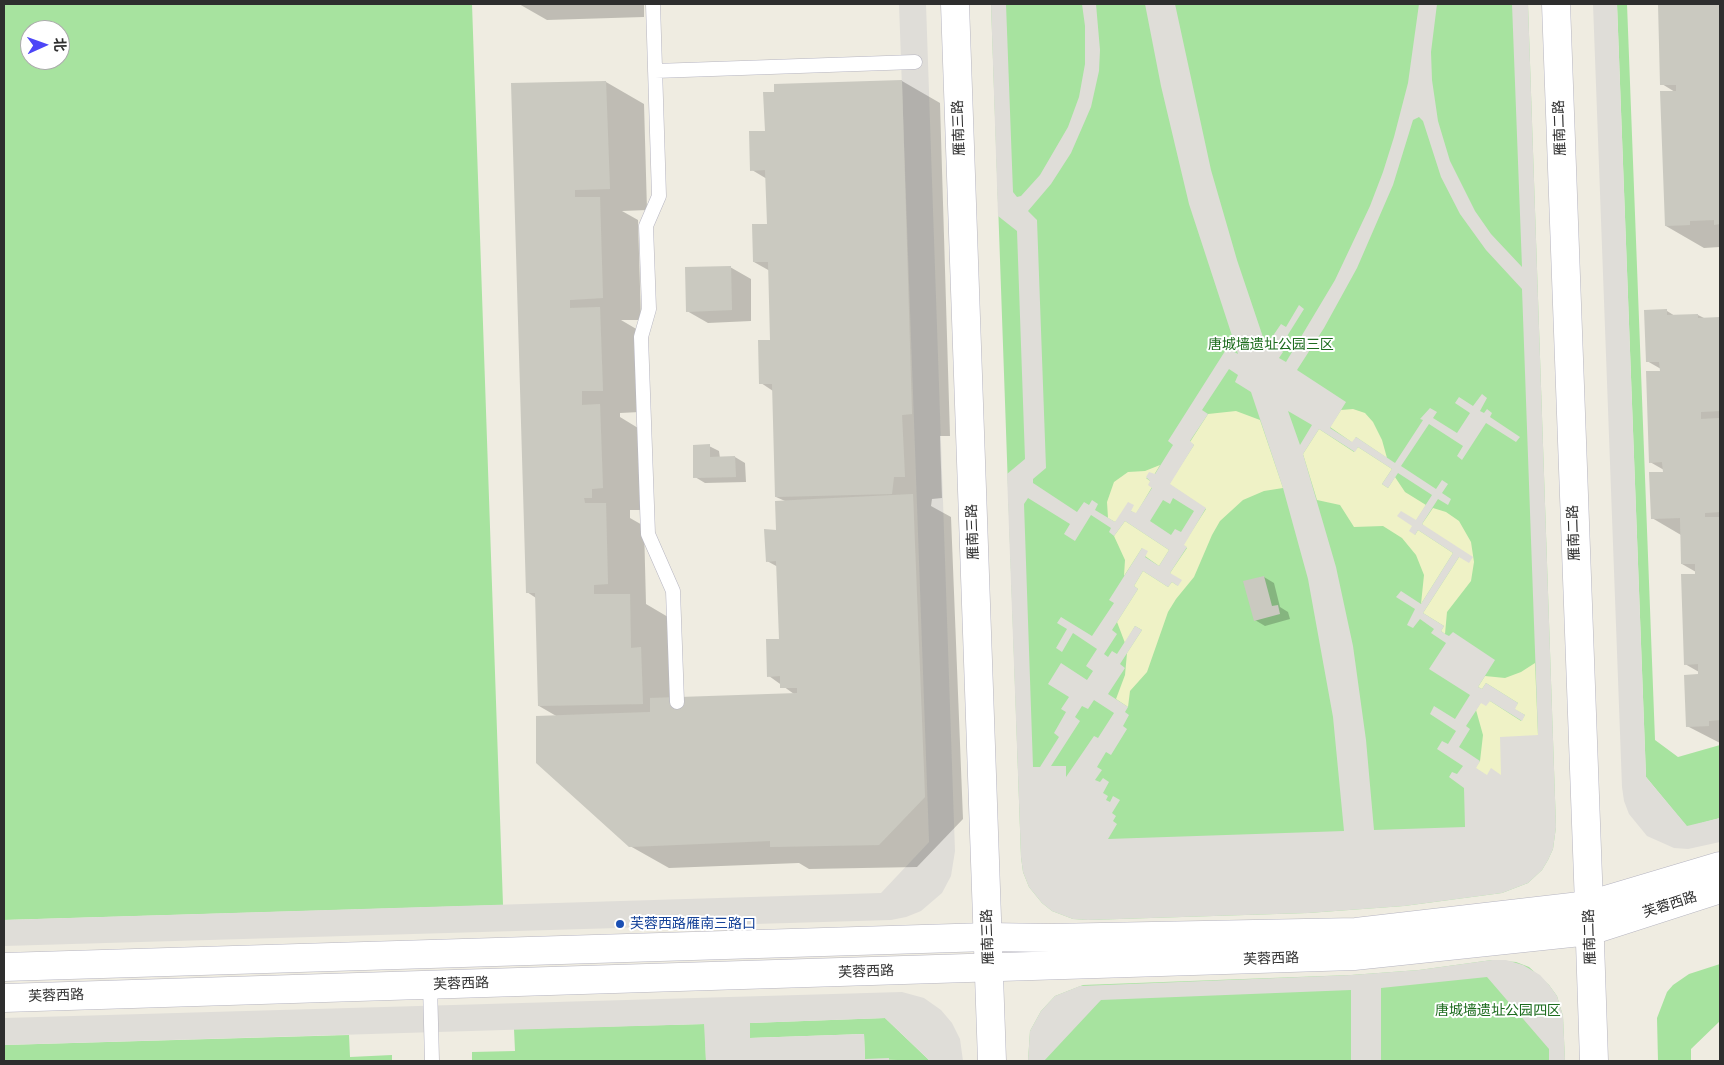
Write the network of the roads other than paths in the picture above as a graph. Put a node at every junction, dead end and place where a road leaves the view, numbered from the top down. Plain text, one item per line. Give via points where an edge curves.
1 (653, 4) edge
2 (955, 4) edge
3 (1556, 4) edge
4 (915, 62) dead end
5 (655, 71) junction
6 (677, 702) dead end
7 (1720, 866) edge
8 (1720, 889) edge
9 (1590, 918) junction
10 (988, 937) junction
11 (4, 967) edge
12 (989, 968) junction
13 (430, 985) junction
14 (4, 998) edge
15 (432, 1061) edge
16 (992, 1061) edge
17 (1594, 1061) edge

1 - 5 lane
2 - 10 main road, 雁南三路
3 - 9 main road, 雁南二路
4 - 5 lane
5 - 6 lane via 659,196 646,226 649,309 641,337 648,534 673,591
7 - 9 main road, 芙蓉西路
8 - 9 main road, 芙蓉西路
9 - 10 main road, 芙蓉西路 via 1356,932
9 - 12 main road, 芙蓉西路 via 1354,956
9 - 17 main road, 雁南二路
10 - 11 main road, 芙蓉西路
10 - 12 main road, 雁南三路
12 - 13 main road, 芙蓉西路
12 - 16 main road, 雁南三路
13 - 14 main road, 芙蓉西路
13 - 15 lane

